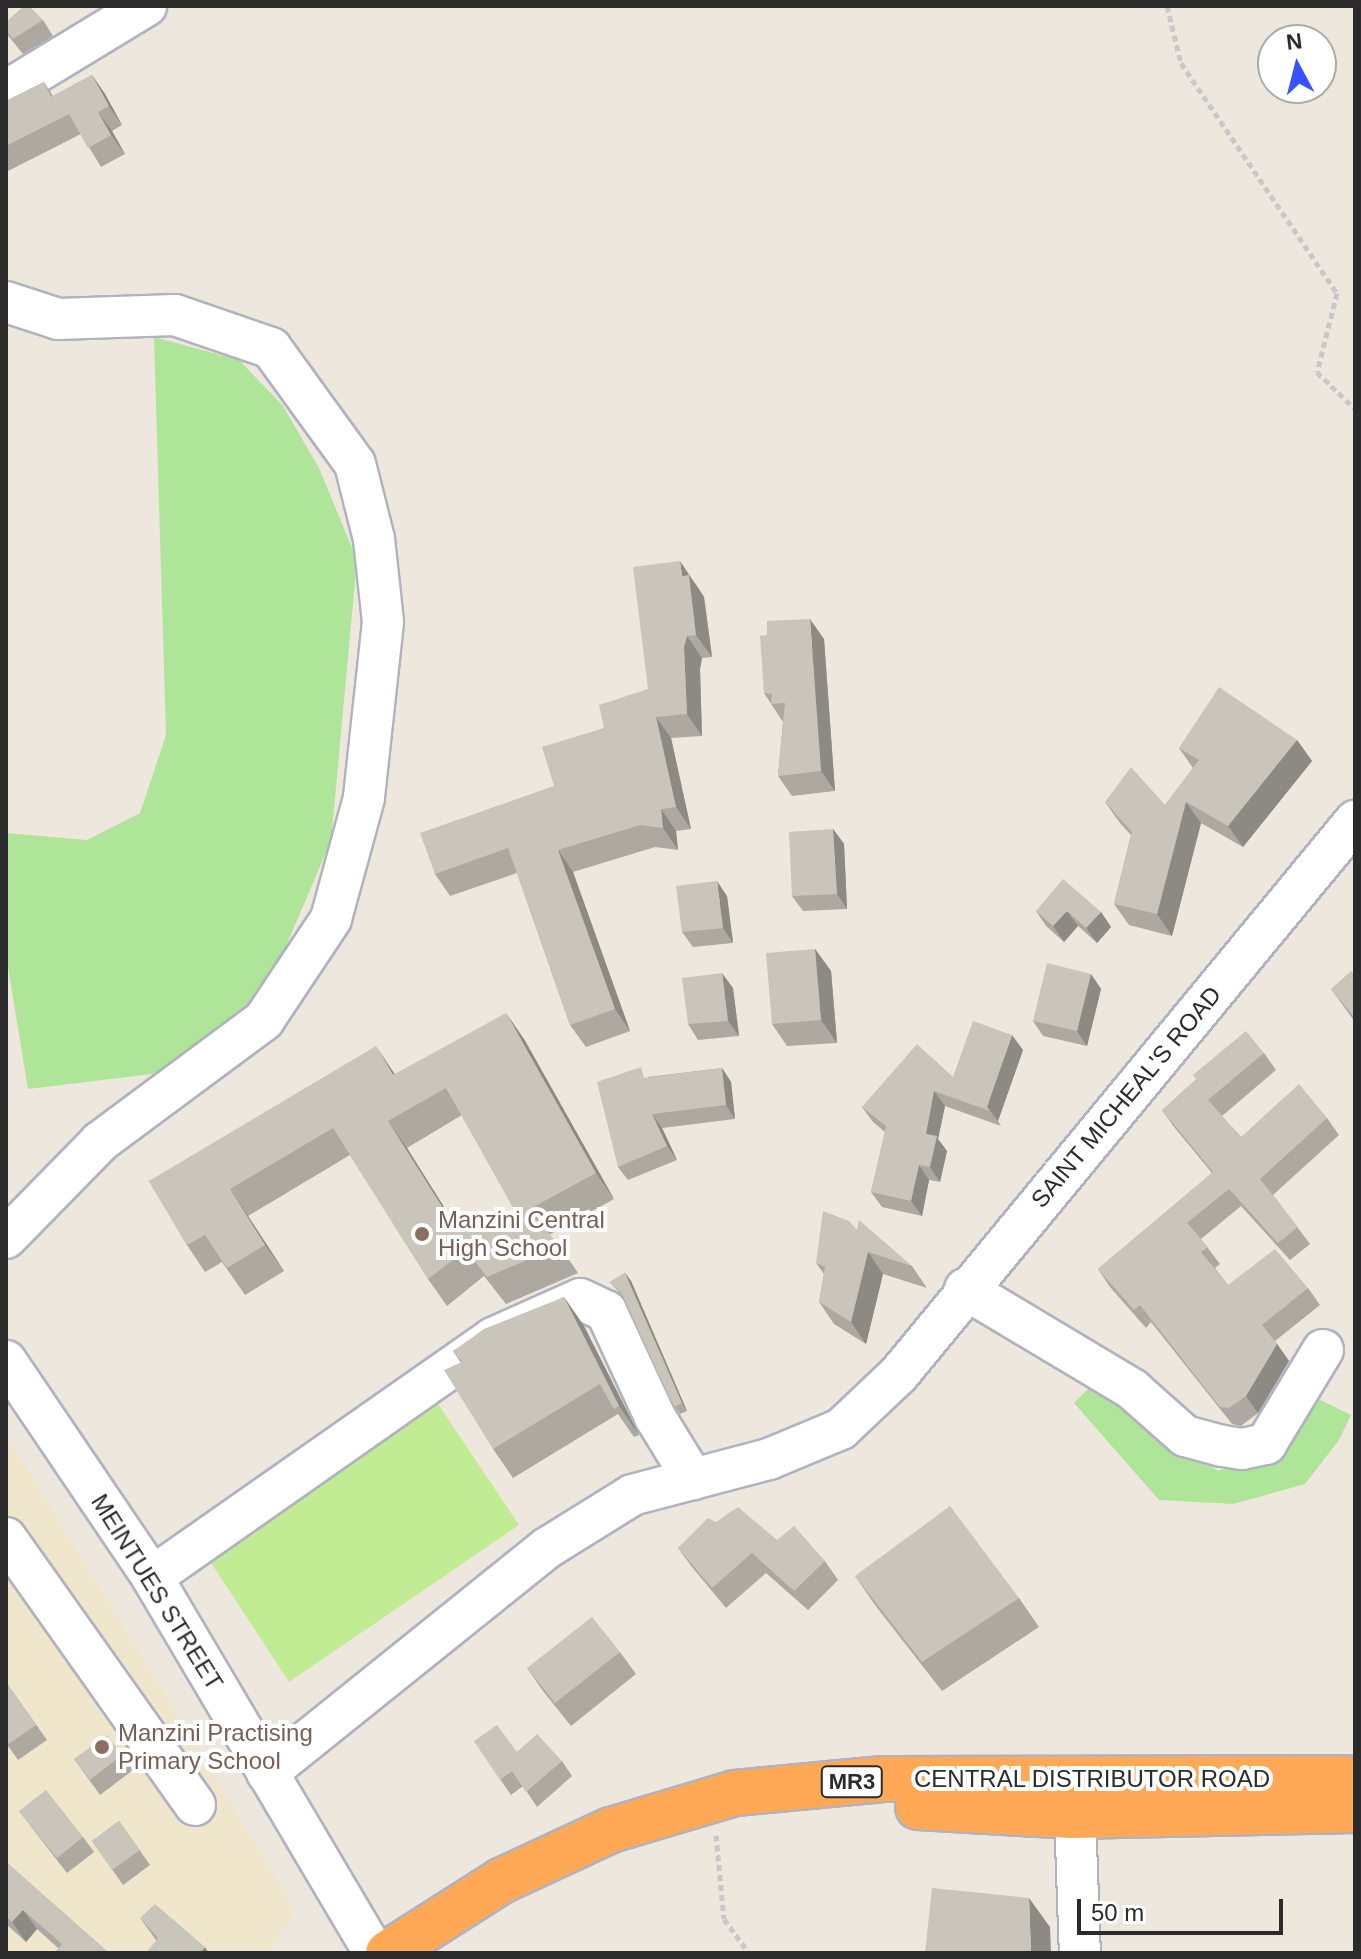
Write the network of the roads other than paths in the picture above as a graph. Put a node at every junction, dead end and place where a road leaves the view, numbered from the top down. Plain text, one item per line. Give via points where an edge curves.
1 (146, 6) edge
2 (6, 91) edge
3 (6, 302) edge
4 (1355, 821) edge
5 (6, 1238) edge
6 (965, 1289) junction
7 (1323, 1350) dead end
8 (6, 1361) edge
9 (693, 1479) junction
10 (6, 1538) edge
11 (152, 1577) junction
12 (267, 1773) junction
13 (1355, 1778) edge
14 (1074, 1798) junction
15 (195, 1805) dead end
16 (1355, 1810) edge
17 (374, 1953) edge
18 (388, 1953) edge
19 (432, 1953) edge
20 (1080, 1953) edge

1 - 2 street
3 - 5 street via 58,319 175,315 271,348 355,464 374,539 383,622 364,798 331,919 264,1020 100,1142
4 - 6 street, SAINT MICHEAL'S ROAD
6 - 7 street via 1132,1389 1185,1436 1223,1446 1266,1444
6 - 9 street, SAINT MICHEAL'S ROAD via 899,1374 841,1429 769,1459
8 - 11 street, MEINTUES STREET
9 - 11 street via 655,1417 606,1311 580,1299 493,1338
9 - 12 street, SAINT MICHEAL'S ROAD via 632,1495 547,1548
10 - 15 street
11 - 12 street, MEINTUES STREET
12 - 17 street, MEINTUES STREET
13 - 14 highway, CENTRAL DISTRIBUTOR ROAD / MR3
14 - 16 highway, CENTRAL DISTRIBUTOR ROAD / MR3
14 - 18 highway, CENTRAL DISTRIBUTOR ROAD / MR3 via 883,1779 735,1793 611,1830 501,1881
14 - 19 highway, CENTRAL DISTRIBUTOR ROAD / MR3 via 879,1804 715,1825 621,1852 513,1902
14 - 20 street

